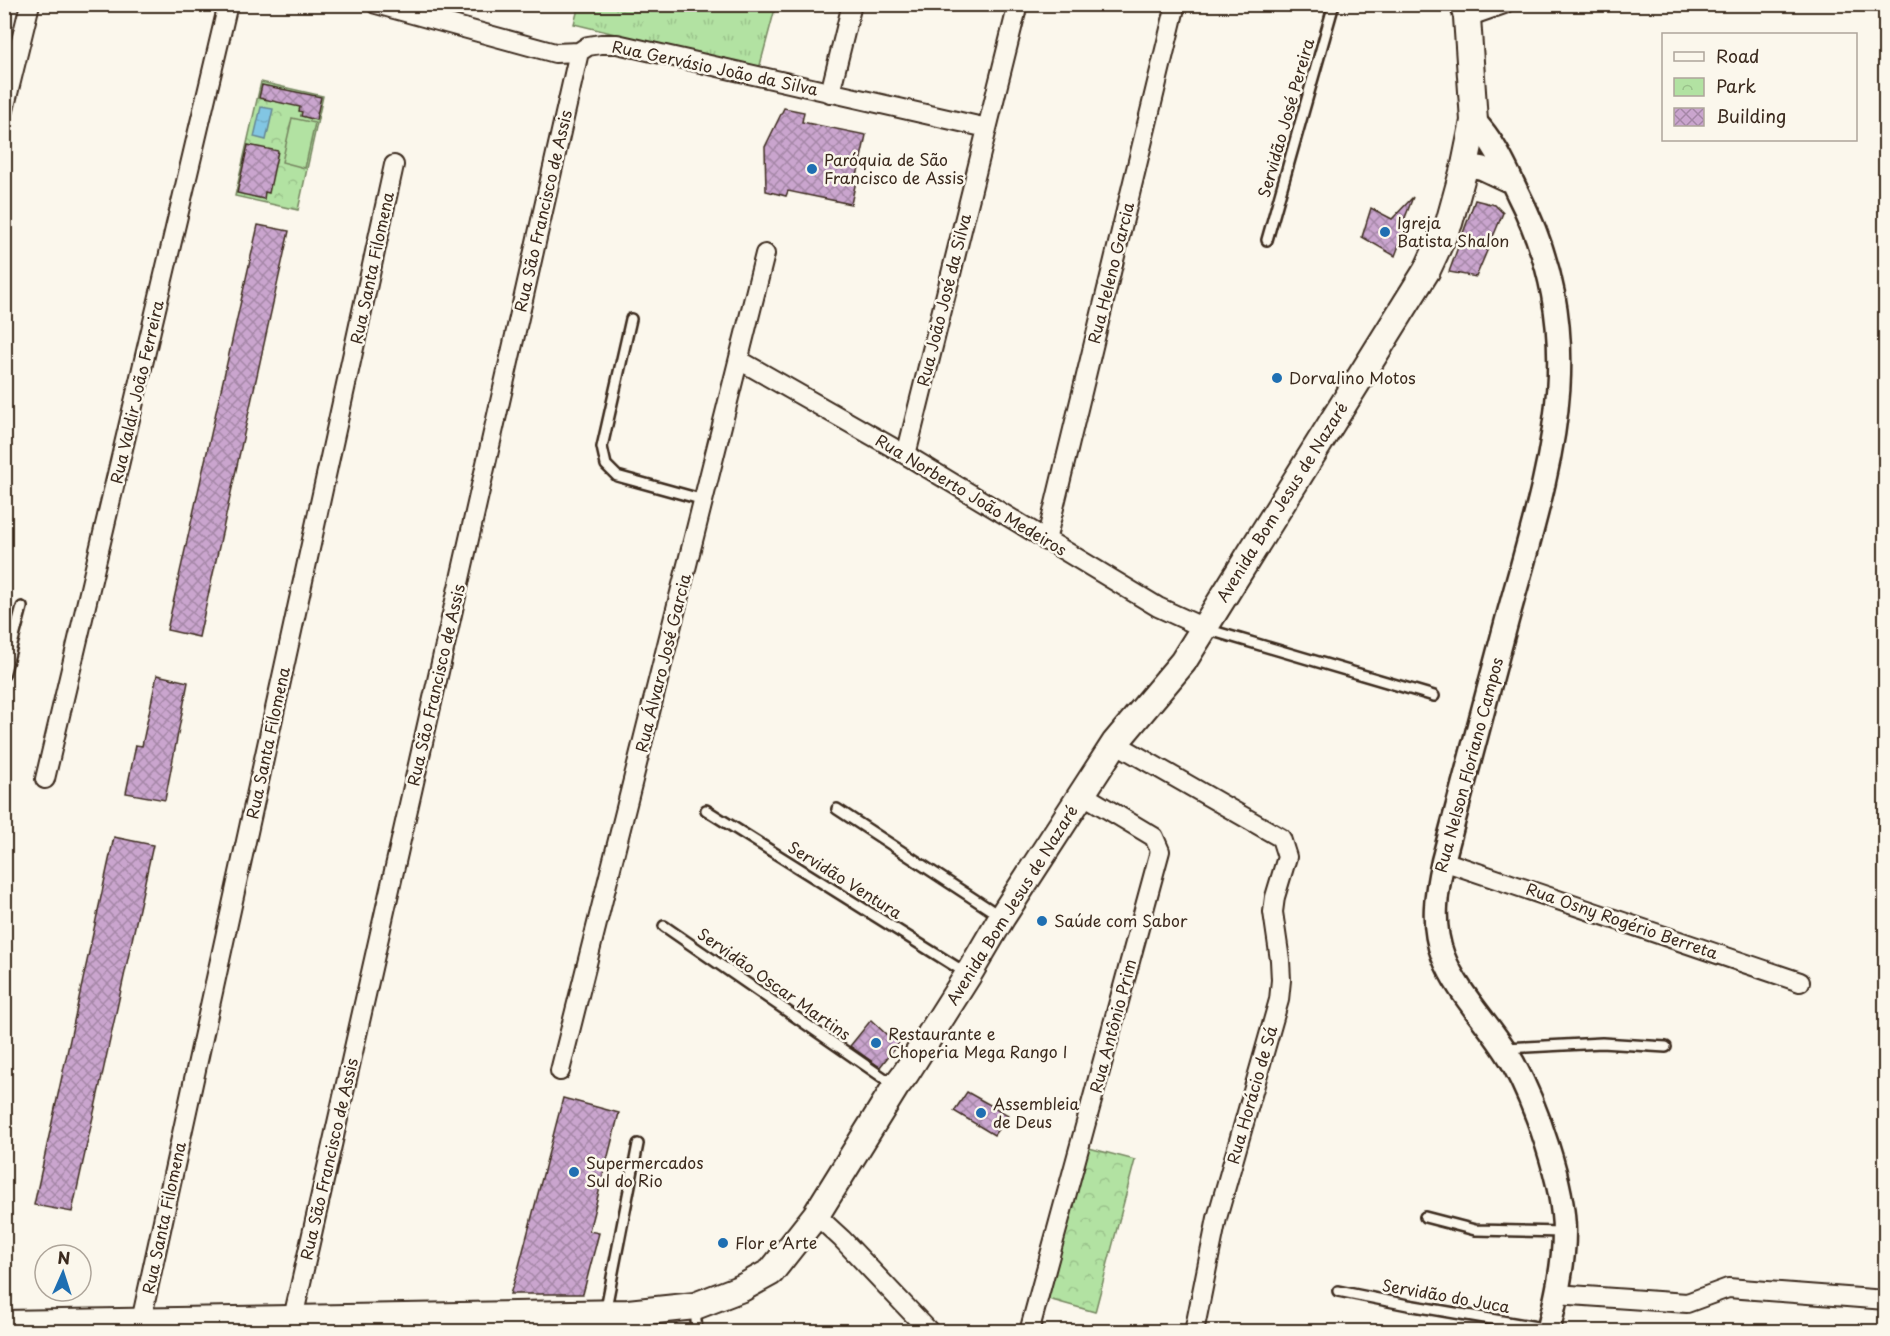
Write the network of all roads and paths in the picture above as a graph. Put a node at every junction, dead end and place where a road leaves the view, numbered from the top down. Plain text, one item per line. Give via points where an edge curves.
1 (30, 4) edge
2 (228, 4) edge
3 (376, 4) edge
4 (852, 4) edge
5 (1018, 4) edge
6 (1176, 4) edge
7 (1335, 4) edge
8 (1504, 4) edge
9 (1465, 10) edge
10 (579, 52) junction
11 (830, 93) junction
12 (4, 110) edge
13 (1474, 121) junction
14 (987, 128) junction
15 (394, 165) dead end
16 (1466, 165) junction
17 (1512, 182) junction
18 (1267, 240) dead end
19 (765, 254) dead end
20 (631, 319) dead end
21 (739, 360) junction
22 (906, 455) junction
23 (704, 500) junction
24 (1046, 541) junction
25 (22, 607) dead end
26 (1204, 628) junction
27 (4, 675) edge
28 (1434, 696) dead end
29 (1116, 743) junction
30 (45, 779) dead end
31 (1082, 794) junction
32 (837, 809) dead end
33 (706, 810) dead end
34 (1443, 861) junction
35 (1002, 917) junction
36 (664, 926) dead end
37 (968, 975) junction
38 (1800, 982) dead end
39 (1666, 1047) dead end
40 (1503, 1048) junction
41 (560, 1071) dead end
42 (896, 1086) junction
43 (638, 1144) dead end
44 (816, 1215) junction
45 (1425, 1217) dead end
46 (1564, 1232) junction
47 (1338, 1291) dead end
48 (1556, 1294) junction
49 (1886, 1300) edge
50 (695, 1306) junction
51 (605, 1313) junction
52 (293, 1318) junction
53 (141, 1321) junction
54 (555, 1322) edge
55 (4, 1324) edge
56 (350, 1324) edge
57 (69, 1327) edge
58 (1549, 1330) edge
59 (697, 1332) edge
60 (930, 1332) edge
61 (1029, 1332) edge
62 (1194, 1332) edge

1 - 12 street
2 - 30 street, Rua Valdir João Ferreira
3 - 10 street, Rua Gervásio João da Silva via 555,53
4 - 11 street
5 - 14 street, Rua João José da Silva
6 - 24 street, Rua Heleno Garcia
7 - 18 lane, Servidão José Pereira
8 - 9 street
9 - 13 main road, Avenida Bom Jesus de Nazaré
10 - 11 street, Rua Gervásio João da Silva via 588,46 617,44
10 - 52 street, Rua São Francisco de Assis
11 - 14 street, Rua Gervásio João da Silva
13 - 16 main road, Avenida Bom Jesus de Nazaré
13 - 17 street, Rua Nelson Floriano Campos via 1486,133
14 - 22 street, Rua João José da Silva
15 - 53 street, Rua Santa Filomena
16 - 17 street
16 - 26 main road, Avenida Bom Jesus de Nazaré via 1449,223 1427,270
17 - 34 street, Rua Nelson Floriano Campos via 1536,229 1555,299 1559,399 1547,473
19 - 21 street, Rua Álvaro José Garcia
20 - 23 lane via 602,447 606,465 618,476
21 - 22 street, Rua Norberto João Medeiros
21 - 23 street, Rua Álvaro José Garcia
22 - 24 street, Rua Norberto João Medeiros
23 - 41 street, Rua Álvaro José Garcia
24 - 26 street, Rua Norberto João Medeiros via 1158,607
25 - 27 lane
26 - 28 lane
26 - 29 main road, Avenida Bom Jesus de Nazaré via 1183,662
29 - 31 main road, Avenida Bom Jesus de Nazaré
29 - 62 street, Rua Horácio de Sá via 1281,838 1287,857 1273,912 1280,970 1279,1000 1217,1218
31 - 35 main road, Avenida Bom Jesus de Nazaré
31 - 61 street, Rua Antônio Prim via 1154,837 1160,851
32 - 35 lane
33 - 37 lane, Servidão Ventura
34 - 38 street, Rua Osny Rogério Berreta
34 - 40 street, Rua Nelson Floriano Campos via 1436,897 1437,937 1443,956
35 - 37 main road, Avenida Bom Jesus de Nazaré
36 - 42 lane, Servidão Oscar Martins
37 - 42 main road, Avenida Bom Jesus de Nazaré
39 - 40 lane via 1602,1043
40 - 46 street, Rua Nelson Floriano Campos via 1522,1081 1546,1144
42 - 44 main road, Avenida Bom Jesus de Nazaré
43 - 51 lane
44 - 50 main road, Avenida Bom Jesus de Nazaré via 771,1272
44 - 60 street
45 - 46 lane via 1475,1230
46 - 48 street, Rua Nelson Floriano Campos
47 - 58 lane, Servidão do Juca
48 - 49 street via 1686,1303 1728,1288
48 - 58 street, Rua Nelson Floriano Campos
50 - 51 main road, Avenida Bom Jesus de Nazaré
50 - 59 lane
51 - 54 main road, Avenida Bom Jesus de Nazaré
52 - 53 main road, Avenida Bom Jesus de Nazaré
52 - 56 main road, Avenida Bom Jesus de Nazaré
53 - 57 main road, Avenida Bom Jesus de Nazaré
54 - 56 main road, Avenida Bom Jesus de Nazaré via 410,1320
55 - 57 main road, Avenida Bom Jesus de Nazaré

